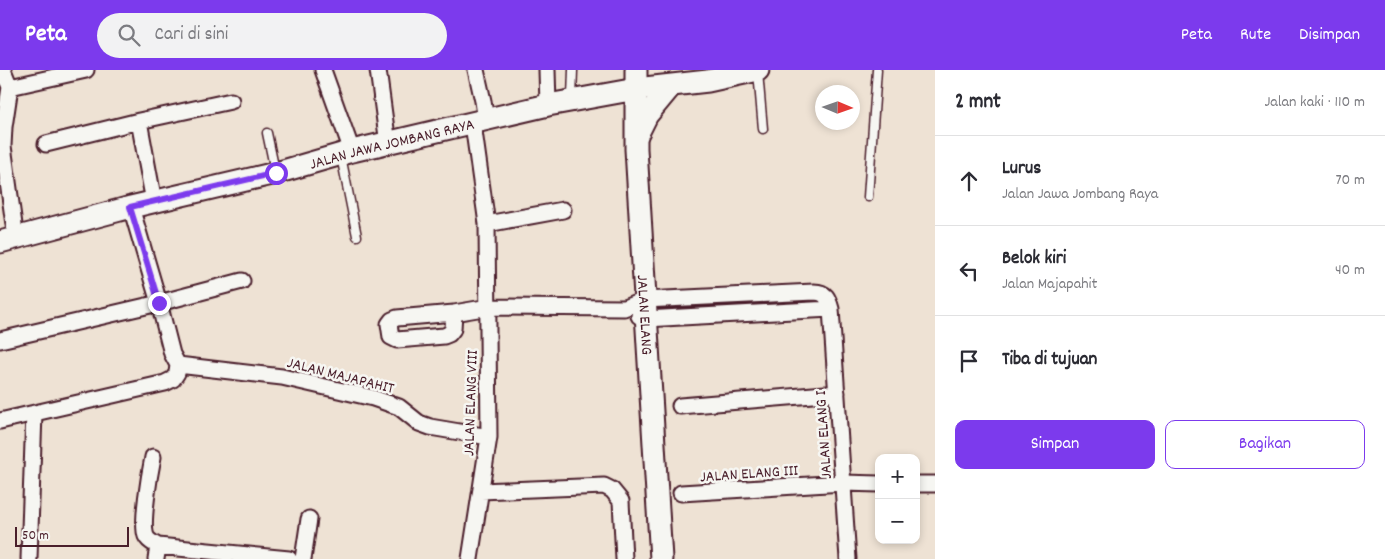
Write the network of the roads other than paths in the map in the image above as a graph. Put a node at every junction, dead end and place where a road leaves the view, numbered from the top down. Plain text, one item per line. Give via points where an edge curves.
1 (3, 70) edge
2 (86, 70) edge
3 (323, 70) edge
4 (378, 70) edge
5 (476, 70) edge
6 (547, 70) edge
7 (573, 70) edge
8 (758, 70) edge
9 (877, 70) edge
10 (636, 79) edge
11 (671, 86) junction
12 (10, 87) junction
13 (572, 100) junction
14 (231, 101) dead end
15 (548, 105) junction
16 (138, 121) junction
17 (479, 122) junction
18 (763, 129) dead end
19 (267, 133) dead end
20 (636, 136) junction
21 (46, 144) dead end
22 (388, 144) junction
23 (346, 153) junction
24 (276, 173) junction
25 (868, 197) dead end
26 (154, 202) junction
27 (130, 207) junction
28 (563, 210) dead end
29 (487, 224) junction
30 (357, 236) dead end
31 (8, 241) edge
32 (242, 281) dead end
33 (159, 303) junction
34 (489, 307) junction
35 (645, 310) junction
36 (454, 313) dead end
37 (0, 340) edge
38 (178, 365) junction
39 (837, 393) junction
40 (680, 406) dead end
41 (34, 413) junction
42 (0, 421) edge
43 (489, 437) junction
44 (153, 457) dead end
45 (843, 483) junction
46 (875, 484) edge
47 (920, 484) edge
48 (935, 484) edge
49 (481, 492) junction
50 (682, 494) dead end
51 (309, 519) dead end
52 (157, 553) edge
53 (29, 559) edge
54 (289, 559) edge
55 (303, 559) edge
56 (470, 559) edge
57 (624, 559) edge
58 (661, 559) edge
59 (848, 559) edge

1 - 12 street
2 - 12 street
3 - 23 street
4 - 22 street
5 - 17 street, JALAN ELANG VIII via 483,101
6 - 15 street
7 - 13 lane
8 - 11 main road, JALAN JAWA JOMBANG RAYA
8 - 18 lane
9 - 25 lane
10 - 11 main road, JALAN JAWA JOMBANG RAYA
10 - 13 main road, JALAN JAWA JOMBANG RAYA
10 - 20 main road, JALAN ELANG
11 - 20 main road via 647,115
12 - 31 street via 3,146
13 - 15 main road, JALAN JAWA JOMBANG RAYA
14 - 16 street
15 - 17 main road, JALAN JAWA JOMBANG RAYA
16 - 21 street
16 - 26 street
17 - 22 main road, JALAN JAWA JOMBANG RAYA
17 - 29 street, JALAN ELANG VIII
19 - 24 lane
20 - 35 main road, JALAN ELANG
22 - 23 main road, JALAN JAWA JOMBANG RAYA
23 - 24 main road, JALAN JAWA JOMBANG RAYA
23 - 30 lane
24 - 26 main road, JALAN JAWA JOMBANG RAYA
26 - 27 main road, JALAN JAWA JOMBANG RAYA
27 - 31 main road, JALAN JAWA JOMBANG RAYA
27 - 33 street
28 - 29 street
29 - 34 street, JALAN ELANG VIII
32 - 33 street
33 - 37 street
33 - 38 street via 172,354
34 - 35 street
34 - 36 street
34 - 43 street, JALAN ELANG VIII
35 - 39 street, JALAN ELANG I via 820,292 827,297 831,309
35 - 58 main road, JALAN ELANG
38 - 41 street via 174,379 165,383
38 - 43 street, JALAN MAJAPAHIT via 282,377 373,398 399,407 419,423 430,427
39 - 40 street
39 - 45 street, JALAN ELANG I
41 - 42 street
41 - 53 street
43 - 49 street, JALAN ELANG VIII
44 - 52 street via 145,528 147,538
45 - 46 street, JALAN ELANG III
45 - 50 street, JALAN ELANG III
45 - 59 street, JALAN ELANG I
47 - 48 street
49 - 56 street, JALAN ELANG VIII
49 - 57 street via 604,486 622,501
51 - 55 street
52 - 54 street

